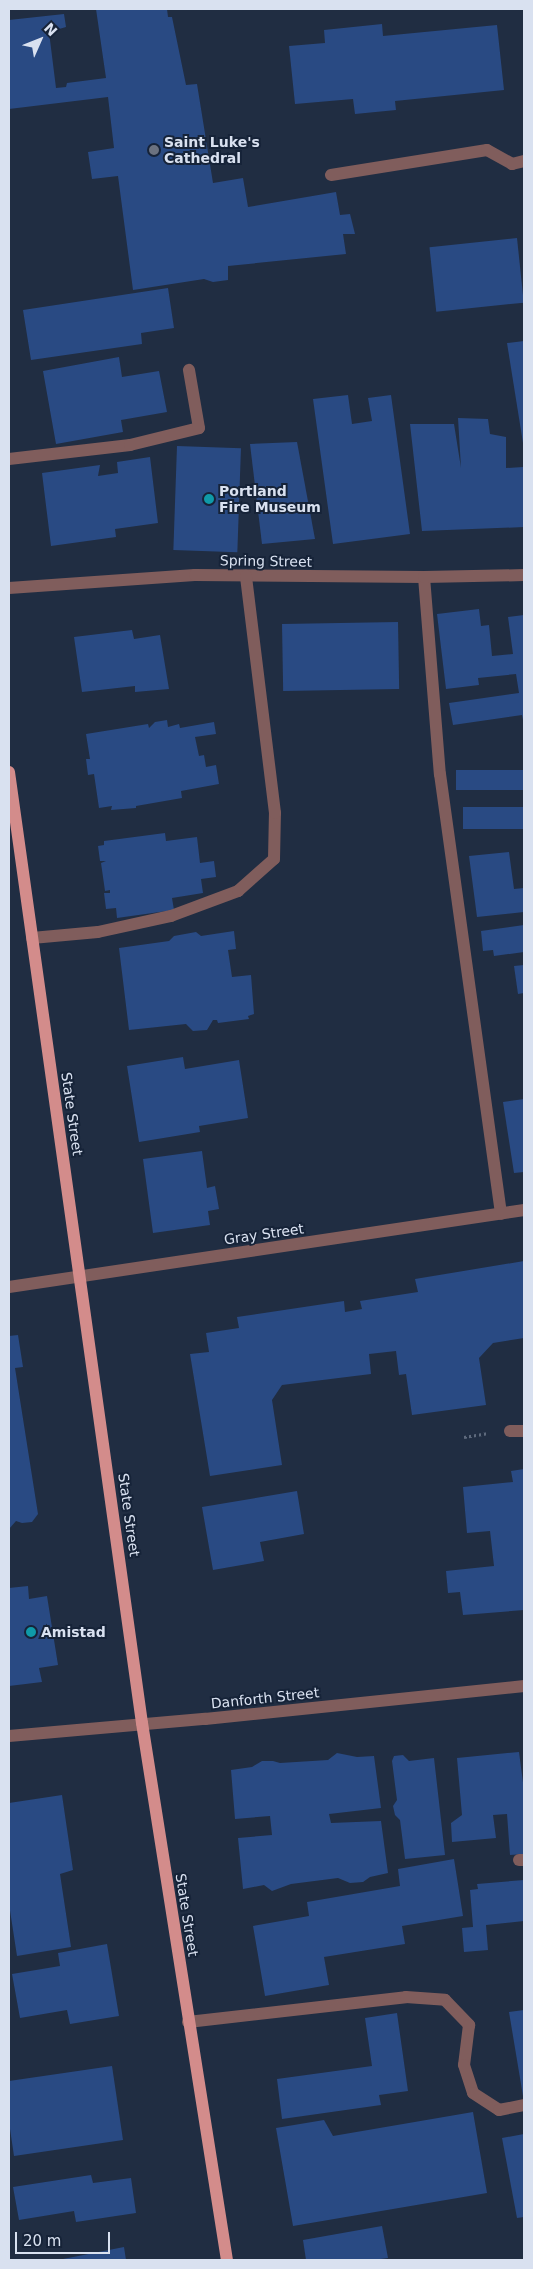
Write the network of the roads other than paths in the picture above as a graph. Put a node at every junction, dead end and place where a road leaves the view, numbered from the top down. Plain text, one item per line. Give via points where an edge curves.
1 (524, 161) edge
2 (331, 175) dead end
3 (189, 370) dead end
4 (9, 459) edge
5 (524, 575) edge
6 (246, 576) junction
7 (424, 577) junction
8 (9, 588) edge
9 (9, 772) edge
10 (32, 938) junction
11 (524, 1210) edge
12 (502, 1214) junction
13 (80, 1276) junction
14 (9, 1287) edge
15 (510, 1431) dead end
16 (524, 1431) edge
17 (524, 1686) edge
18 (142, 1723) junction
19 (9, 1736) edge
20 (188, 2022) junction
21 (524, 2105) edge
22 (227, 2260) edge

1 - 2 street via 512,164 487,150
3 - 4 street via 199,428 130,445
5 - 7 street, Spring Street
6 - 7 street, Spring Street
6 - 8 street, Spring Street via 195,575
6 - 10 street via 275,813 274,859 238,891 171,916 98,932
7 - 12 street via 440,774
9 - 10 main road, State Street
10 - 13 main road, State Street
11 - 12 street, Gray Street
12 - 13 street, Gray Street
13 - 14 street, Gray Street
13 - 18 main road, State Street
15 - 16 street
17 - 18 street, Danforth Street via 212,1719
18 - 19 street, Danforth Street
18 - 20 main road, State Street
20 - 21 street via 406,1997 445,2000 469,2025 464,2065 473,2093 499,2110
20 - 22 main road, State Street

